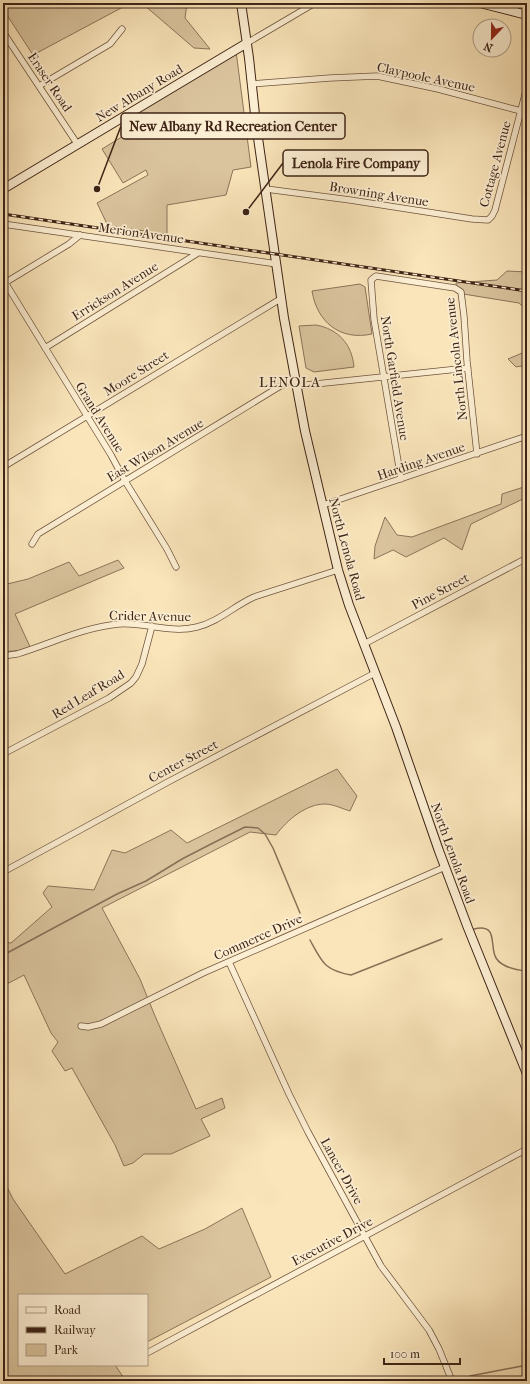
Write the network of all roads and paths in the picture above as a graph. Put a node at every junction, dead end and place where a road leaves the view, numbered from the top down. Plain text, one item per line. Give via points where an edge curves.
1 (241, 3) edge
2 (315, 3) edge
3 (480, 3) edge
4 (516, 3) edge
5 (514, 11) junction
6 (527, 15) edge
7 (122, 28) dead end
8 (3, 32) edge
9 (247, 44) junction
10 (252, 84) junction
11 (39, 86) junction
12 (527, 87) edge
13 (521, 111) junction
14 (78, 145) junction
15 (3, 189) edge
16 (266, 190) junction
17 (488, 220) joint
18 (3, 224) edge
19 (80, 235) junction
20 (198, 253) junction
21 (277, 264) junction
22 (371, 280) joint
23 (4, 282) edge
24 (282, 298) junction
25 (44, 348) junction
26 (468, 368) junction
27 (384, 378) junction
28 (296, 383) junction
29 (87, 417) junction
30 (527, 436) edge
31 (477, 454) junction
32 (3, 468) edge
33 (400, 479) junction
34 (125, 481) junction
35 (323, 505) junction
36 (32, 544) dead end
37 (527, 558) edge
38 (176, 566) dead end
39 (338, 570) junction
40 (152, 626) junction
41 (364, 644) junction
42 (3, 656) edge
43 (375, 673) junction
44 (3, 754) edge
45 (445, 866) junction
46 (3, 872) edge
47 (229, 962) junction
48 (81, 1026) dead end
49 (527, 1074) edge
50 (527, 1149) edge
51 (365, 1236) junction
52 (148, 1352) edge
53 (452, 1381) edge

1 - 9 main road, North Lenola Road
2 - 9 street
3 - 5 main road
4 - 5 street
5 - 6 main road
7 - 11 street via 110,44
8 - 11 street, Eraser Road
9 - 10 main road, North Lenola Road
9 - 14 main road, New Albany Road
10 - 13 street, Claypoole Avenue via 377,76
10 - 16 main road, North Lenola Road
11 - 14 street, Eraser Road
12 - 13 street, Cottage Avenue
13 - 17 street, Cottage Avenue via 495,210
14 - 15 main road, New Albany Road
16 - 17 street, Browning Avenue
16 - 21 main road, North Lenola Road
18 - 19 street, Merion Avenue
19 - 20 street, Merion Avenue
19 - 23 street
20 - 21 street, Merion Avenue
20 - 25 street, Errickson Avenue
21 - 24 main road, North Lenola Road
22 - 26 street, North Lincoln Avenue via 380,276 455,288 461,292
22 - 27 street, North Garfield Avenue via 374,319
23 - 25 street, Grand Avenue
24 - 28 main road, North Lenola Road
24 - 29 street, Moore Street
25 - 29 street, Grand Avenue
26 - 27 street, East Wilson Avenue
26 - 31 street, North Lincoln Avenue
27 - 28 street, East Wilson Avenue
27 - 33 street, North Garfield Avenue
28 - 34 street, East Wilson Avenue via 287,382
28 - 35 main road, North Lenola Road
29 - 32 street, Moore Street
29 - 34 street, Grand Avenue
30 - 31 street, Harding Avenue
31 - 33 street, Harding Avenue
33 - 35 street, Harding Avenue
34 - 36 street, East Wilson Avenue via 38,534
34 - 38 street, Grand Avenue
35 - 39 main road, North Lenola Road
37 - 41 street, Pine Street
39 - 40 street, Crider Avenue via 254,597 215,620 195,628 182,630
39 - 41 main road, North Lenola Road
40 - 42 street, Crider Avenue via 104,626 24,652
40 - 44 street, Red Leaf Road via 142,664 131,683
41 - 43 main road, North Lenola Road
43 - 45 main road, North Lenola Road
43 - 46 street, Center Street
45 - 47 street, Commerce Drive
45 - 49 main road, North Lenola Road
47 - 48 street, Commerce Drive via 101,1024
47 - 51 street, Lancer Drive via 295,1107
50 - 51 street, Executive Drive
51 - 52 street, Executive Drive
51 - 53 street, Lancer Drive via 385,1272 429,1330

